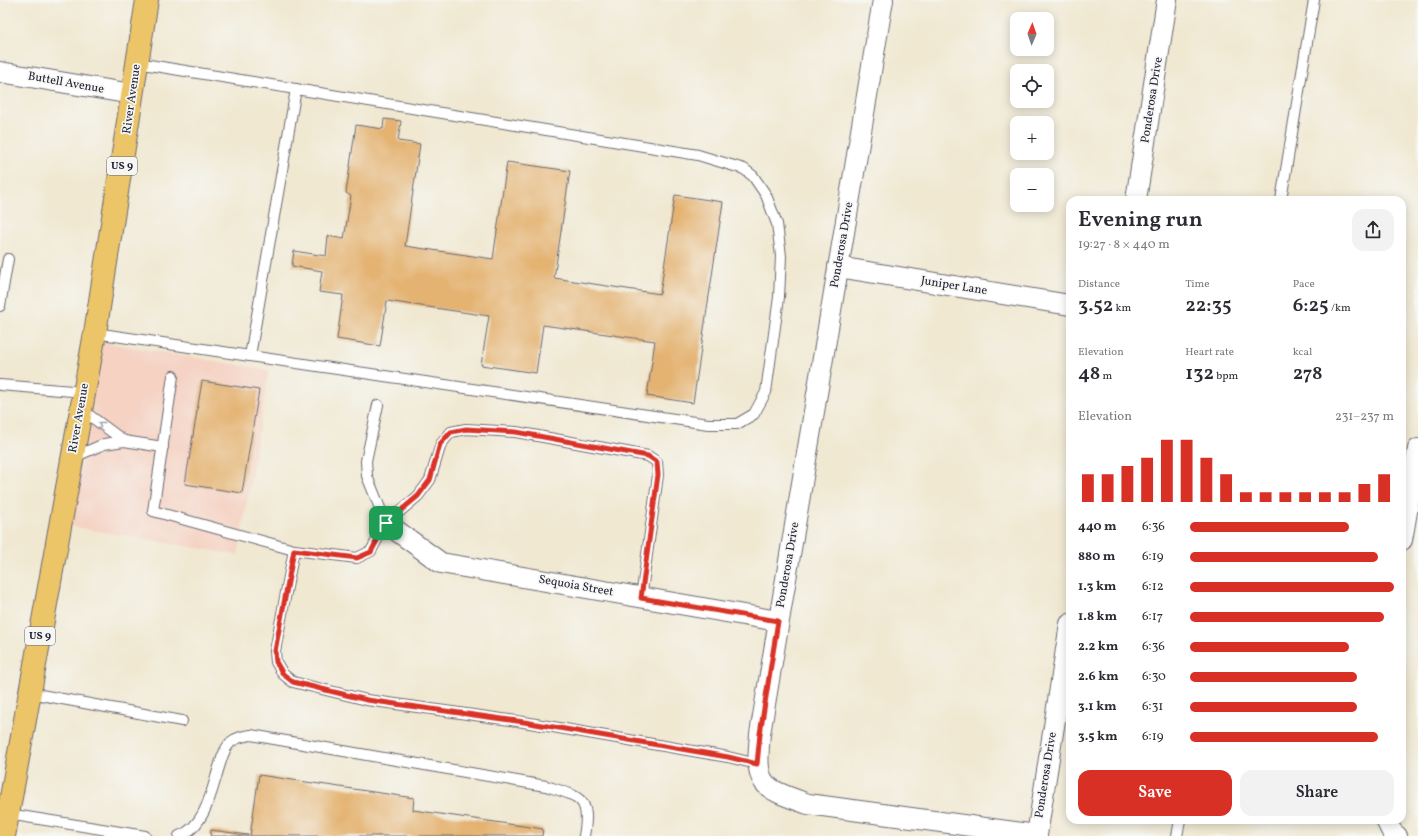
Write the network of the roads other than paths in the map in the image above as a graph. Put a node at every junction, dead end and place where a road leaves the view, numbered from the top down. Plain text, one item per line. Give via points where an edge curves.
1 (147, 0) edge
2 (883, 0) edge
3 (1167, 0) edge
4 (1314, 0) edge
5 (137, 63) junction
6 (0, 72) edge
7 (296, 89) junction
8 (132, 94) junction
9 (1137, 196) edge
10 (1282, 196) edge
11 (8, 259) dead end
12 (838, 267) junction
13 (1066, 304) edge
14 (0, 306) edge
15 (95, 333) junction
16 (250, 356) junction
17 (173, 376) dead end
18 (0, 385) edge
19 (83, 398) junction
20 (378, 405) dead end
21 (124, 441) junction
22 (163, 447) junction
23 (1418, 449) edge
24 (72, 459) junction
25 (1406, 516) edge
26 (386, 523) junction
27 (1406, 541) edge
28 (1418, 547) edge
29 (294, 550) junction
30 (641, 598) junction
31 (778, 621) junction
32 (1066, 650) edge
33 (30, 693) junction
34 (182, 721) dead end
35 (757, 764) junction
36 (1179, 824) edge
37 (1388, 824) edge
38 (5, 825) edge
39 (145, 836) edge
40 (179, 836) edge
41 (584, 836) edge
42 (1038, 836) edge
43 (1177, 836) edge
44 (1397, 836) edge

1 - 5 highway, River Avenue / US 9
2 - 12 street, Ponderosa Drive
3 - 9 street, Ponderosa Drive
4 - 10 lane
5 - 7 lane
5 - 8 highway, River Avenue / US 9
6 - 8 street, Buttell Avenue
7 - 16 lane
7 - 16 lane via 698,155 744,168 766,195 777,224 781,256 779,297 766,392 754,414 737,424 708,424
8 - 15 highway, River Avenue / US 9
11 - 14 lane
12 - 13 street, Juniper Lane
12 - 31 street, Ponderosa Drive
15 - 16 lane
15 - 19 highway, River Avenue / US 9
17 - 22 lane
18 - 19 lane
21 -> 19 lane via 93,418
19 - 24 highway, River Avenue / US 9
20 - 26 lane via 366,461 367,476
21 - 22 lane
21 - 24 lane via 104,444
22 - 29 lane via 153,511
23 - 25 street
24 - 33 highway, River Avenue / US 9
26 - 29 lane via 371,552 357,558
26 - 30 street, Sequoia Street via 441,563
26 - 30 lane via 418,496 430,480 440,444 451,432 466,429 516,432 648,456 657,462 658,475
27 - 28 street
29 - 35 lane via 275,651 276,662 283,674 293,682 367,700 524,722
30 - 31 street, Sequoia Street
31 - 35 street, Ponderosa Drive
32 - 42 street, Ponderosa Drive
33 - 34 lane
33 - 38 highway, River Avenue / US 9
35 - 42 street, Ponderosa Drive via 762,780 777,793 808,804
36 - 43 lane
37 - 44 street
38 - 39 lane
40 - 41 lane via 198,822 207,804 222,756 230,742 251,735 546,786 568,793 586,806 588,817

